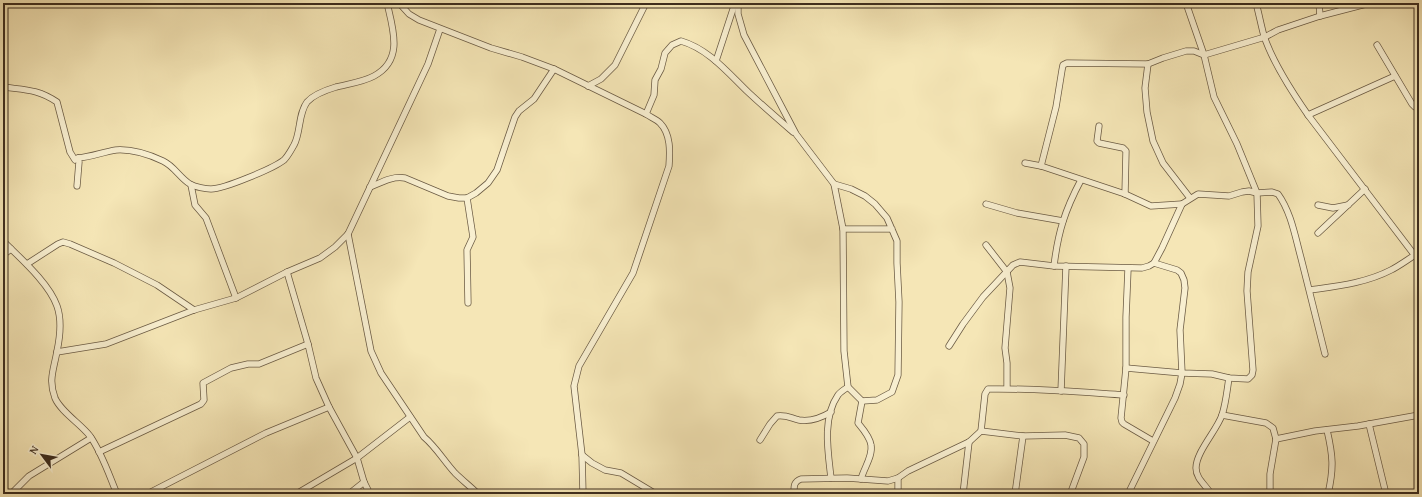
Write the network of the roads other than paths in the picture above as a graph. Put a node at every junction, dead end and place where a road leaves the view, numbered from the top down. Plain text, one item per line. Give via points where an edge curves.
1 (387, 3) edge
2 (399, 3) edge
3 (646, 3) edge
4 (737, 3) edge
5 (1186, 3) edge
6 (1256, 3) edge
7 (1319, 3) edge
8 (1370, 3) edge
9 (1320, 16) junction
10 (440, 30) junction
11 (1264, 37) junction
12 (1377, 45) dead end
13 (1204, 55) junction
14 (716, 61) junction
15 (1148, 64) junction
16 (554, 69) junction
17 (1395, 76) junction
18 (588, 86) junction
19 (3, 87) edge
20 (1419, 107) edge
21 (646, 114) junction
22 (1308, 115) junction
23 (1099, 126) dead end
24 (796, 134) junction
25 (78, 158) junction
26 (1025, 163) dead end
27 (1041, 166) junction
28 (1081, 180) junction
29 (834, 184) junction
30 (191, 185) junction
31 (77, 186) dead end
32 (370, 187) junction
33 (1365, 190) junction
34 (1125, 194) junction
35 (1257, 194) junction
36 (467, 198) junction
37 (1190, 198) junction
38 (986, 204) dead end
39 (1182, 204) junction
40 (1348, 205) junction
41 (1318, 206) dead end
42 (1063, 221) junction
43 (843, 229) junction
44 (892, 230) junction
45 (1318, 233) dead end
46 (348, 234) junction
47 (3, 241) edge
48 (986, 246) dead end
49 (11, 249) junction
50 (3, 255) edge
51 (1415, 255) junction
52 (1419, 260) edge
53 (1154, 263) junction
54 (27, 264) junction
55 (1054, 266) junction
56 (1066, 266) junction
57 (1128, 268) junction
58 (287, 272) junction
59 (1007, 272) junction
60 (1310, 290) junction
61 (236, 298) junction
62 (468, 303) dead end
63 (194, 310) junction
64 (308, 344) junction
65 (949, 346) dead end
66 (57, 352) junction
67 (1325, 354) dead end
68 (1126, 368) junction
69 (1182, 373) junction
70 (1229, 378) junction
71 (848, 387) junction
72 (1007, 388) junction
73 (1061, 391) junction
74 (1124, 395) junction
75 (862, 401) junction
76 (329, 407) junction
77 (831, 412) junction
78 (1222, 415) junction
79 (1419, 415) edge
80 (410, 417) junction
81 (1369, 424) junction
82 (1327, 430) junction
83 (980, 431) junction
84 (1023, 436) junction
85 (91, 438) junction
86 (760, 440) dead end
87 (1276, 440) junction
88 (1153, 441) junction
89 (969, 442) junction
90 (99, 452) junction
91 (582, 455) junction
92 (357, 458) junction
93 (831, 478) junction
94 (898, 478) junction
95 (861, 479) junction
96 (364, 482) junction
97 (11, 494) edge
98 (117, 494) edge
99 (146, 494) edge
100 (296, 494) edge
101 (349, 494) edge
102 (370, 494) edge
103 (478, 494) edge
104 (583, 494) edge
105 (656, 494) edge
106 (794, 494) edge
107 (898, 494) edge
108 (962, 494) edge
109 (1015, 494) edge
110 (1066, 494) edge
111 (1128, 494) edge
112 (1211, 494) edge
113 (1270, 494) edge
114 (1328, 494) edge
115 (1386, 494) edge

1 - 30 street via 394,34 394,47 389,62 382,70 373,77 313,96 302,111 294,145 284,160 275,166 212,189
2 - 10 street via 409,14
3 - 18 street via 615,65 601,79
4 - 14 street
4 - 24 street via 744,35
5 - 13 street
6 - 11 street
7 - 9 street
8 - 9 street
9 - 11 street
10 - 16 street
10 - 32 street via 428,64
11 - 13 street
11 - 22 street via 1278,67
12 - 17 street
13 - 15 street via 1186,51
13 - 35 street via 1214,98 1237,144
14 - 21 street via 689,43 681,41 672,45 665,53
14 - 24 street
15 - 27 street via 1063,65 1056,107
15 - 37 street via 1145,88 1153,141 1162,163
16 - 18 street
16 - 36 street via 537,96 515,117 497,170 488,183
17 - 20 street via 1412,104
17 - 22 street
18 - 21 street
19 - 25 street via 35,91 57,102 70,152 74,160
21 - 91 street via 660,123 668,138 669,166 633,273 576,375 574,386
22 - 33 street
23 - 34 street via 1099,143 1123,148 1126,151
24 - 29 street
25 - 30 street via 117,150 138,152 163,161
25 - 31 street
26 - 27 street
27 - 28 street
28 - 34 street
28 - 42 street
29 - 43 street
29 - 44 street via 865,196 886,218
30 - 61 street via 195,206 206,218
32 - 36 street via 399,177 448,196
32 - 46 street
33 - 40 street
33 - 51 street
34 - 39 street via 1151,206
35 - 37 street via 1198,194
35 - 60 street via 1272,192 1282,199 1293,227
35 - 70 street via 1258,226 1248,272 1247,291 1253,370 1248,379
36 - 62 street via 473,237 467,250
37 - 39 street
38 - 42 street
39 - 53 street
40 - 41 street via 1333,208
40 - 45 street
42 - 55 street
43 - 44 street
43 - 71 street via 844,351
44 - 75 street via 897,241 900,302 898,375 892,392 877,400
46 - 58 street via 320,258
46 - 80 street via 371,351 381,373
47 - 49 street
48 - 59 street
49 - 50 street
49 - 54 street
51 - 52 street
51 - 60 street via 1391,270 1365,280
53 - 57 street via 1142,268
53 - 69 street via 1177,270 1184,280 1180,330
54 - 63 street via 63,242 114,263 157,285
54 - 66 street via 52,295 57,306 60,335
55 - 56 street
55 - 59 street via 1020,262
56 - 57 street
56 - 73 street
57 - 68 street
58 - 61 street
58 - 64 street
59 - 65 street via 983,298
59 - 72 street via 1010,288 1005,348
60 - 67 street
61 - 63 street
63 - 66 street via 106,344
64 - 76 street via 316,378
64 - 90 street via 259,364 231,368 202,383 204,400 201,404
66 - 85 street via 51,374 56,400
68 - 69 street
68 - 74 street
69 - 70 street via 1212,374
69 - 88 street via 1175,398
70 - 78 street
71 - 75 street
71 - 77 street via 838,394
72 - 73 street
72 - 83 street via 988,389 986,392
73 - 74 street
74 - 88 street via 1122,422
75 - 95 street via 858,423 872,446
76 - 92 street
76 - 99 street via 266,433
77 - 86 street via 814,420 777,416
77 - 93 street via 826,438
78 - 87 street via 1266,423 1273,428
78 - 112 street via 1200,454 1196,468 1199,479
79 - 81 street
80 - 92 street
80 - 103 street via 455,473
81 - 82 street
81 - 115 street
82 - 87 street
82 - 114 street via 1332,455 1332,476
83 - 84 street
83 - 89 street
84 - 109 street
84 - 110 street via 1065,434 1079,438 1084,444 1084,457 1071,492
85 - 90 street
85 - 97 street via 29,476
87 - 113 street via 1270,474
88 - 111 street
89 - 94 street
89 - 108 street
90 - 98 street
91 - 104 street
91 - 105 street via 592,463 620,473
92 - 96 street
92 - 100 street
93 - 95 street
93 - 106 street via 801,479 794,485
94 - 95 street
94 - 107 street
96 - 101 street
96 - 102 street

